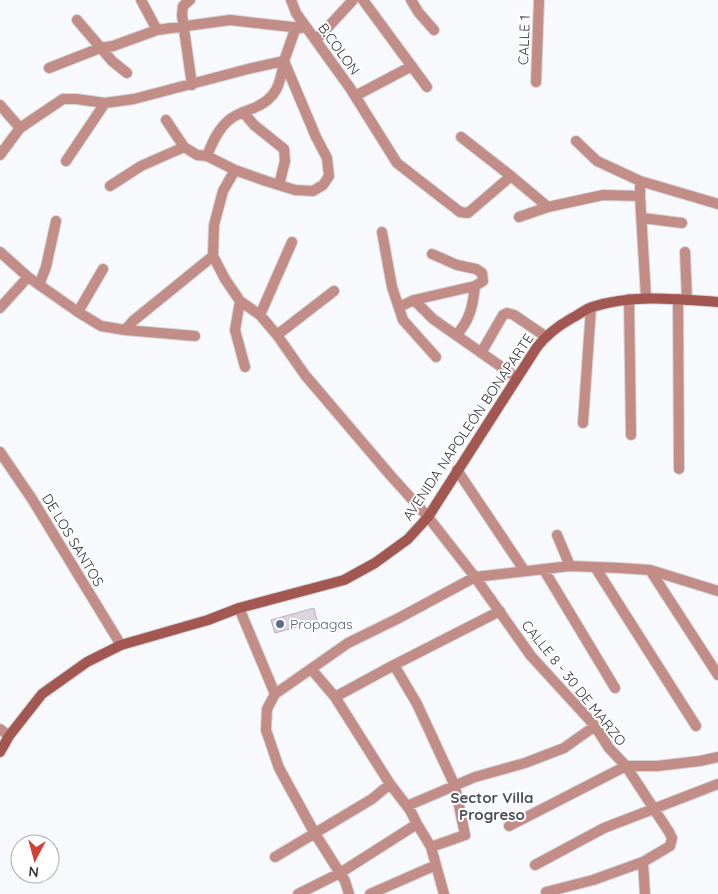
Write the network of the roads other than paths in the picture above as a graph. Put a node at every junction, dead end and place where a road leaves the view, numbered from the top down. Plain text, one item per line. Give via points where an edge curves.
1 (141, 0) edge
2 (190, 0) edge
3 (291, 0) edge
4 (353, 0) edge
5 (363, 0) edge
6 (411, 0) edge
7 (540, 0) edge
8 (78, 20) dead end
9 (183, 26) junction
10 (296, 27) junction
11 (307, 29) junction
12 (157, 30) junction
13 (434, 30) dead end
14 (316, 40) junction
15 (100, 48) junction
16 (284, 62) junction
17 (412, 66) junction
18 (50, 68) dead end
19 (127, 73) dead end
20 (536, 82) dead end
21 (192, 85) junction
22 (427, 88) dead end
23 (353, 92) junction
24 (105, 103) junction
25 (0, 105) edge
26 (243, 112) junction
27 (166, 120) dead end
28 (20, 128) junction
29 (461, 136) dead end
30 (576, 141) dead end
31 (184, 147) junction
32 (0, 155) edge
33 (207, 156) junction
34 (66, 161) dead end
35 (235, 170) junction
36 (511, 176) junction
37 (640, 182) junction
38 (279, 185) junction
39 (110, 186) dead end
40 (640, 196) junction
41 (718, 204) edge
42 (548, 207) junction
43 (519, 217) dead end
44 (642, 218) junction
45 (56, 221) dead end
46 (682, 222) dead end
47 (382, 232) dead end
48 (292, 242) dead end
49 (0, 252) edge
50 (685, 252) dead end
51 (432, 254) dead end
52 (213, 256) junction
53 (103, 269) dead end
54 (28, 277) junction
55 (39, 285) junction
56 (475, 286) junction
57 (334, 291) dead end
58 (646, 297) junction
59 (629, 299) junction
60 (682, 299) junction
61 (240, 300) junction
62 (414, 300) junction
63 (718, 302) edge
64 (399, 307) junction
65 (0, 308) edge
66 (591, 308) junction
67 (78, 312) junction
68 (260, 315) junction
69 (125, 330) junction
70 (277, 335) junction
71 (456, 335) junction
72 (195, 336) dead end
73 (545, 336) junction
74 (482, 353) junction
75 (436, 357) dead end
76 (246, 367) dead end
77 (516, 377) junction
78 (583, 423) dead end
79 (631, 435) dead end
80 (0, 452) edge
81 (679, 469) dead end
82 (457, 470) junction
83 (428, 517) junction
84 (557, 536) dead end
85 (570, 566) junction
86 (595, 567) junction
87 (524, 570) junction
88 (544, 570) junction
89 (650, 570) junction
90 (475, 577) junction
91 (718, 590) edge
92 (239, 608) junction
93 (500, 611) junction
94 (121, 645) junction
95 (394, 665) junction
96 (312, 670) junction
97 (718, 675) edge
98 (615, 688) dead end
99 (275, 694) junction
100 (335, 697) junction
101 (595, 726) junction
102 (696, 726) dead end
103 (0, 728) edge
104 (9, 736) junction
105 (0, 752) edge
106 (718, 757) edge
107 (626, 766) junction
108 (390, 784) junction
109 (718, 784) edge
110 (455, 786) junction
111 (407, 806) junction
112 (654, 808) junction
113 (417, 824) junction
114 (509, 826) dead end
115 (314, 832) junction
116 (431, 847) junction
117 (275, 856) dead end
118 (643, 862) junction
119 (436, 865) junction
120 (535, 865) dead end
121 (340, 873) junction
122 (546, 892) dead end
123 (298, 894) edge
124 (349, 894) edge
125 (370, 894) edge
126 (444, 894) edge
127 (645, 894) edge

1 - 12 street
2 - 9 street via 183,6
3 - 11 street, B.COLON
4 - 14 street
5 - 17 street
6 - 13 street
7 - 20 street, CALLE 1
8 - 15 street
9 - 10 street via 230,20
9 - 12 street
9 - 21 street
10 - 11 street
10 - 16 street
11 - 14 street, B.COLON
12 - 15 street
14 - 23 street, B.COLON
15 - 18 street
15 - 19 street
16 - 21 street
16 - 26 street via 277,90 262,103
16 - 38 street via 327,158 329,176 313,191
17 - 22 street
17 - 23 street
21 - 24 street
23 - 36 street, B.COLON via 397,163 460,212 468,213
24 - 28 street via 63,99
24 - 34 street
25 - 28 street
26 - 33 street via 229,120 216,136
26 - 38 street via 284,149 285,161
27 - 31 street
28 - 32 street
29 - 36 street
30 - 37 street via 597,161
31 - 33 street via 197,155
31 - 39 street via 141,166
33 - 35 street
35 - 38 street
35 - 52 street via 218,203
36 - 42 street
37 - 40 street
37 - 41 street
40 - 42 street via 603,195
40 - 44 street
42 - 43 street
44 - 46 street
44 - 58 street
45 - 55 street
47 - 64 street
48 - 68 street
49 - 54 street
50 - 60 street
51 - 56 street via 457,265 476,268 482,273 483,281
52 - 61 street, CALLE 8 - 30 DE MARZO
52 - 69 street
53 - 67 street
54 - 55 street
54 - 65 street
55 - 67 street
56 - 62 street
56 - 71 street via 472,309 464,328
57 - 70 street
58 - 59 main road, AVENIDA NAPOLEÓN BONAPARTE
58 - 60 main road, AVENIDA NAPOLEÓN BONAPARTE
59 - 66 main road, AVENIDA NAPOLEÓN BONAPARTE
59 - 79 street
60 - 63 main road, AVENIDA NAPOLEÓN BONAPARTE
60 - 81 street
61 - 68 street, CALLE 8 - 30 DE MARZO
61 - 76 street via 235,330
62 - 64 street
62 - 71 street via 433,320
64 - 75 street via 403,320
66 - 73 main road, AVENIDA NAPOLEÓN BONAPARTE
66 - 78 street
67 - 69 street via 102,326
68 - 70 street, CALLE 8 - 30 DE MARZO
69 - 72 street
70 - 83 street, CALLE 8 - 30 DE MARZO via 305,375
71 - 74 street
73 - 74 street via 507,313
73 - 77 main road, AVENIDA NAPOLEÓN BONAPARTE
74 - 77 street
77 - 82 main road, AVENIDA NAPOLEÓN BONAPARTE
80 - 94 street, DE LOS SANTOS
82 - 83 main road, AVENIDA NAPOLEÓN BONAPARTE
82 - 87 street
83 - 90 street, CALLE 8 - 30 DE MARZO
83 - 92 main road, AVENIDA NAPOLEÓN BONAPARTE via 408,539 344,580
84 - 85 street
85 - 86 street
85 - 88 street
86 - 89 street
86 - 102 street
87 - 88 street
87 - 90 street
88 - 98 street
89 - 91 street
89 - 97 street
90 - 93 street, CALLE 8 - 30 DE MARZO
90 - 96 street via 348,644
92 - 94 main road, AVENIDA NAPOLEÓN BONAPARTE
92 - 99 street
93 - 95 street
93 - 101 street, CALLE 8 - 30 DE MARZO via 531,656
94 - 104 main road, AVENIDA NAPOLEÓN BONAPARTE via 87,662 42,694
95 - 100 street
95 - 110 street via 417,704
96 - 99 street
96 - 100 street
99 - 115 street via 267,709 266,730 279,768
100 - 108 street
101 - 107 street, CALLE 8 - 30 DE MARZO
101 - 110 street via 564,748
103 - 104 street
104 - 105 main road, AVENIDA NAPOLEÓN BONAPARTE
106 - 107 street via 657,766
107 - 112 street, CALLE 8 - 30 DE MARZO
107 - 114 street
108 - 111 street
108 - 115 street via 372,799
109 - 112 street
110 - 111 street
110 - 116 street via 465,835
111 - 113 street
112 - 118 street, CALLE 8 - 30 DE MARZO via 672,838 670,846
112 - 120 street via 604,828
113 - 116 street
113 - 121 street
115 - 117 street
115 - 121 street
116 - 119 street
118 - 122 street
118 - 127 street
119 - 125 street
119 - 126 street
121 - 123 street
121 - 124 street

